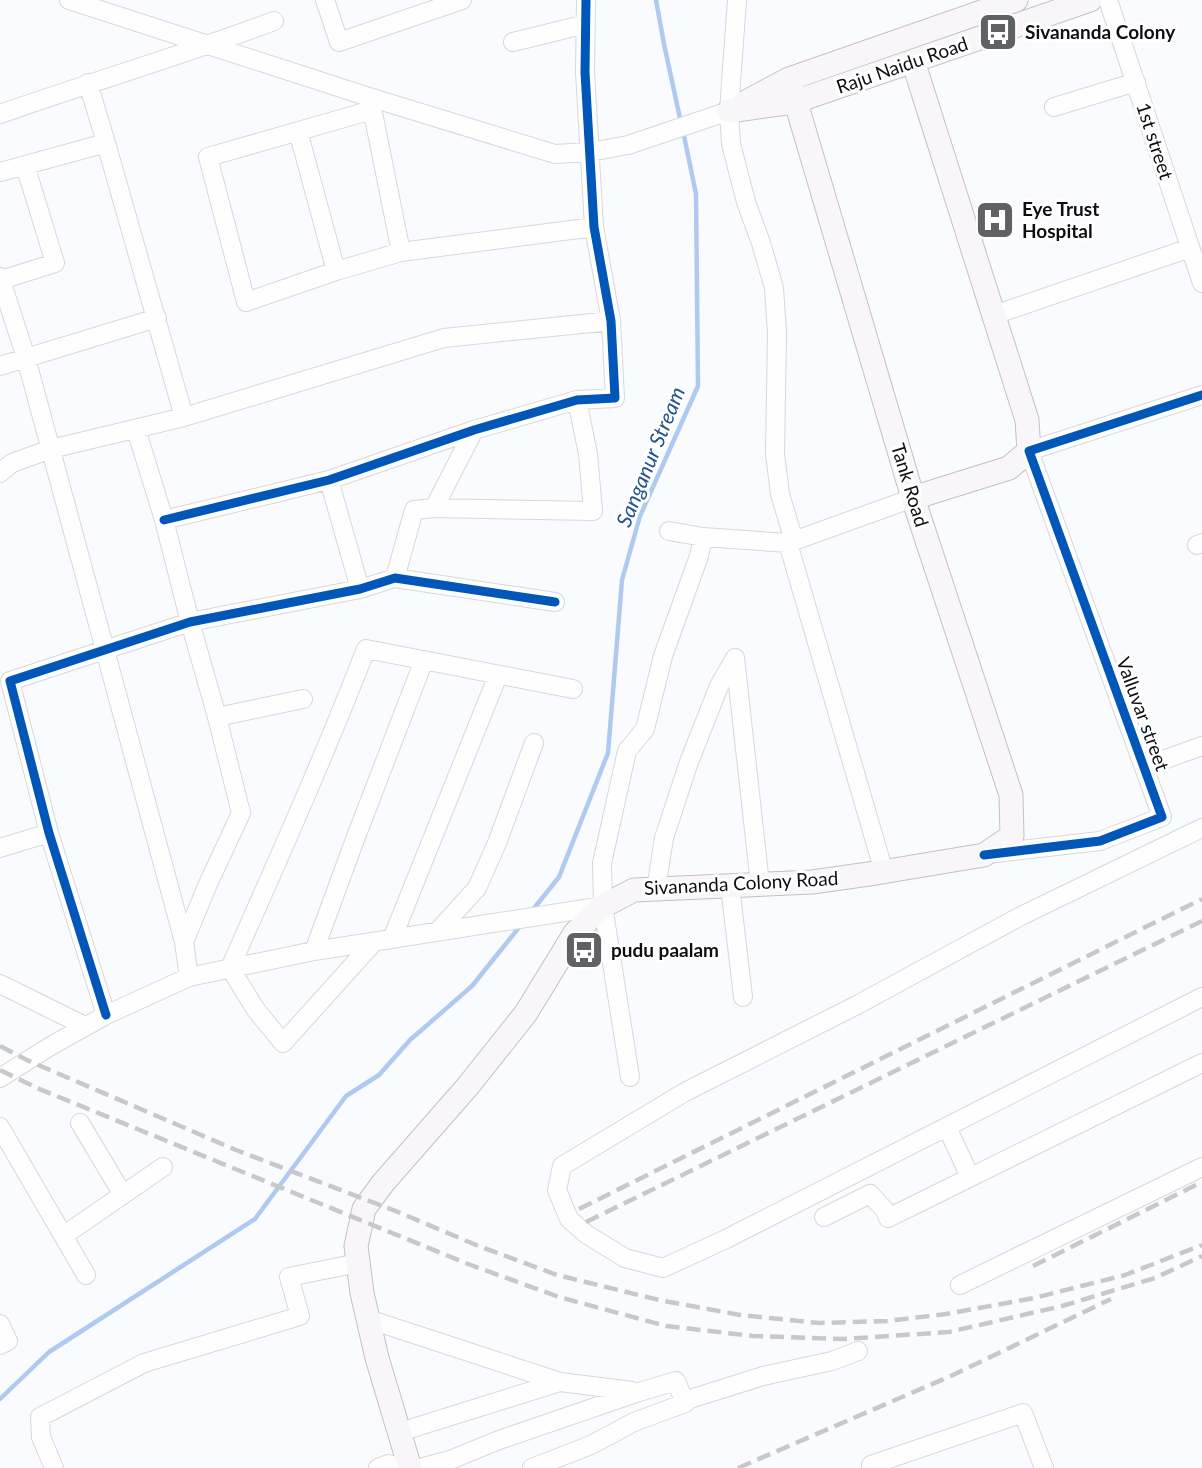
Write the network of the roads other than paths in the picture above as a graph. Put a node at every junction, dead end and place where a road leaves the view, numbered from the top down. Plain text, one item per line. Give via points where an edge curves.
1 (69, 0) edge
2 (325, 0) edge
3 (462, 0) edge
4 (586, 0) edge
5 (737, 0) edge
6 (1016, 0) edge
7 (1090, 0) edge
8 (1108, 0) edge
9 (274, 21) dead end
10 (586, 24) junction
11 (513, 42) dead end
12 (211, 45) junction
13 (913, 61) junction
14 (1136, 82) junction
15 (88, 83) junction
16 (792, 91) junction
17 (371, 104) junction
18 (1054, 107) dead end
19 (729, 111) junction
20 (0, 114) edge
21 (298, 131) junction
22 (106, 143) junction
23 (590, 152) junction
24 (25, 165) junction
25 (0, 172) edge
26 (594, 227) junction
27 (1190, 248) junction
28 (401, 252) junction
29 (336, 271) junction
30 (0, 278) edge
31 (1202, 283) edge
32 (994, 315) junction
33 (157, 318) junction
34 (611, 321) junction
35 (26, 358) junction
36 (0, 366) edge
37 (1202, 395) edge
38 (577, 400) junction
39 (184, 417) junction
40 (136, 429) junction
41 (474, 430) junction
42 (51, 449) junction
43 (1029, 451) junction
44 (0, 472) edge
45 (329, 480) junction
46 (913, 498) junction
47 (434, 508) junction
48 (164, 520) junction
49 (669, 531) dead end
50 (703, 537) junction
51 (791, 542) junction
52 (395, 578) junction
53 (360, 589) junction
54 (555, 602) dead end
55 (190, 622) junction
56 (104, 649) junction
57 (424, 660) junction
58 (498, 675) junction
59 (5, 682) edge
60 (573, 689) dead end
61 (303, 699) dead end
62 (218, 717) junction
63 (534, 743) dead end
64 (1202, 746) edge
65 (1144, 767) junction
66 (1202, 828) edge
67 (49, 833) junction
68 (0, 848) edge
69 (984, 855) junction
70 (884, 872) junction
71 (760, 884) junction
72 (730, 886) junction
73 (656, 889) junction
74 (603, 906) junction
75 (437, 932) junction
76 (392, 939) junction
77 (184, 943) junction
78 (373, 943) junction
79 (314, 951) junction
80 (230, 968) junction
81 (189, 977) junction
82 (0, 984) edge
83 (743, 997) dead end
84 (1202, 997) edge
85 (106, 1015) junction
86 (85, 1026) junction
87 (1202, 1063) edge
88 (630, 1077) dead end
89 (0, 1079) edge
90 (80, 1123) dead end
91 (0, 1126) edge
92 (947, 1127) junction
93 (163, 1167) dead end
94 (1202, 1167) edge
95 (970, 1177) junction
96 (123, 1195) junction
97 (824, 1217) dead end
98 (63, 1236) junction
99 (358, 1263) junction
100 (86, 1275) dead end
101 (960, 1285) dead end
102 (368, 1319) junction
103 (0, 1324) edge
104 (4, 1343) edge
105 (858, 1351) dead end
106 (560, 1382) junction
107 (639, 1392) junction
108 (685, 1403) junction
109 (400, 1432) junction
110 (54, 1468) edge
111 (378, 1468) edge
112 (402, 1468) edge
113 (410, 1468) edge
114 (420, 1468) edge
115 (532, 1468) edge
116 (872, 1468) edge
117 (1044, 1468) edge

1 - 12 street
2 - 3 street via 339,42
4 - 10 street
5 - 19 street
6 - 16 main road, Raju Naidu Road
7 - 13 main road, Raju Naidu Road
8 - 14 street, 1st street
9 - 12 street
10 - 11 street
10 - 23 street
12 - 15 street
12 - 17 street
13 - 16 main road, Raju Naidu Road
13 - 32 main road
14 - 18 street
14 - 27 street, 1st street
15 - 20 street
15 - 22 street
16 - 19 main road
16 - 46 main road, Tank Road
17 - 21 street
17 - 23 street via 555,154
17 - 28 street
19 - 23 street via 628,145
19 - 51 street via 731,144 774,288 775,454
21 - 29 street
21 - 29 street via 208,157 246,302
22 - 24 street
22 - 33 street
23 - 26 street
24 - 25 street
24 - 30 street via 55,263
26 - 28 street
26 - 34 street
27 - 31 street, 1st street
27 - 32 street
28 - 29 street
30 - 35 street
32 - 43 main road via 1027,420
33 - 35 street
33 - 39 street
34 - 38 street via 615,398
34 - 39 street via 444,338
35 - 36 street
35 - 42 street
37 - 43 street
38 - 41 street
38 - 47 street via 593,511
39 - 40 street
40 - 42 street
40 - 48 street
41 - 45 street
41 - 47 street
42 - 44 street
42 - 56 street
43 - 46 main road via 1009,468
43 - 65 street, Valluvar street
45 - 48 street
45 - 53 street
46 - 51 street
46 - 69 main road, Tank Road via 1011,795 1012,836
47 - 52 street via 414,510
48 - 55 street
49 - 50 street
50 - 51 street
50 - 74 street via 663,656 645,729 627,751 602,863
51 - 70 street
52 - 53 street
52 - 54 street
53 - 55 street
55 - 56 street
55 - 62 street
56 - 59 street
56 - 77 street
57 - 58 street
57 - 79 street
57 - 80 street via 366,649
58 - 60 street
58 - 76 street
59 - 67 street
61 - 62 street
62 - 77 street via 241,813
63 - 75 street via 477,888
64 - 65 street
65 - 69 street, Valluvar street via 1162,817 1100,841
66 - 92 street via 1021,916 684,1092 562,1166 557,1190 569,1219 586,1234 625,1258 663,1268
67 - 68 street
67 - 85 street
69 - 70 main road, Sivananda Colony Road
70 - 71 main road, Sivananda Colony Road
71 - 72 main road, Sivananda Colony Road
71 - 73 street via 735,659 688,762 664,838
72 - 73 main road, Sivananda Colony Road
72 - 83 street
73 - 74 main road, Sivananda Colony Road via 634,890
74 - 75 street
74 - 88 street
74 - 99 main road, Sivananda Colony Road via 575,933 526,1013 364,1209 356,1246
75 - 76 street
76 - 78 street
77 - 81 street
78 - 79 street
78 - 80 street via 283,1043
79 - 80 street
80 - 81 street
81 - 85 street
82 - 86 street
84 - 92 street
85 - 86 street
86 - 89 street
87 - 95 street
90 - 96 street
91 - 98 street
92 - 95 street
93 - 96 street
94 - 101 street
95 - 97 street via 888,1218 870,1194
96 - 98 street
98 - 100 street
99 - 102 main road, Sivananda Colony Road
99 - 110 street via 289,1277 300,1316 144,1363 40,1418 41,1437
102 - 106 street
102 - 109 main road, Sivananda Colony Road
103 - 104 street
105 - 108 street
106 - 107 street
106 - 109 street
107 - 108 street via 676,1381
107 - 114 street
108 - 115 street
109 - 113 main road, Sivananda Colony Road
111 - 112 street via 388,1464
116 - 117 street via 1023,1413

